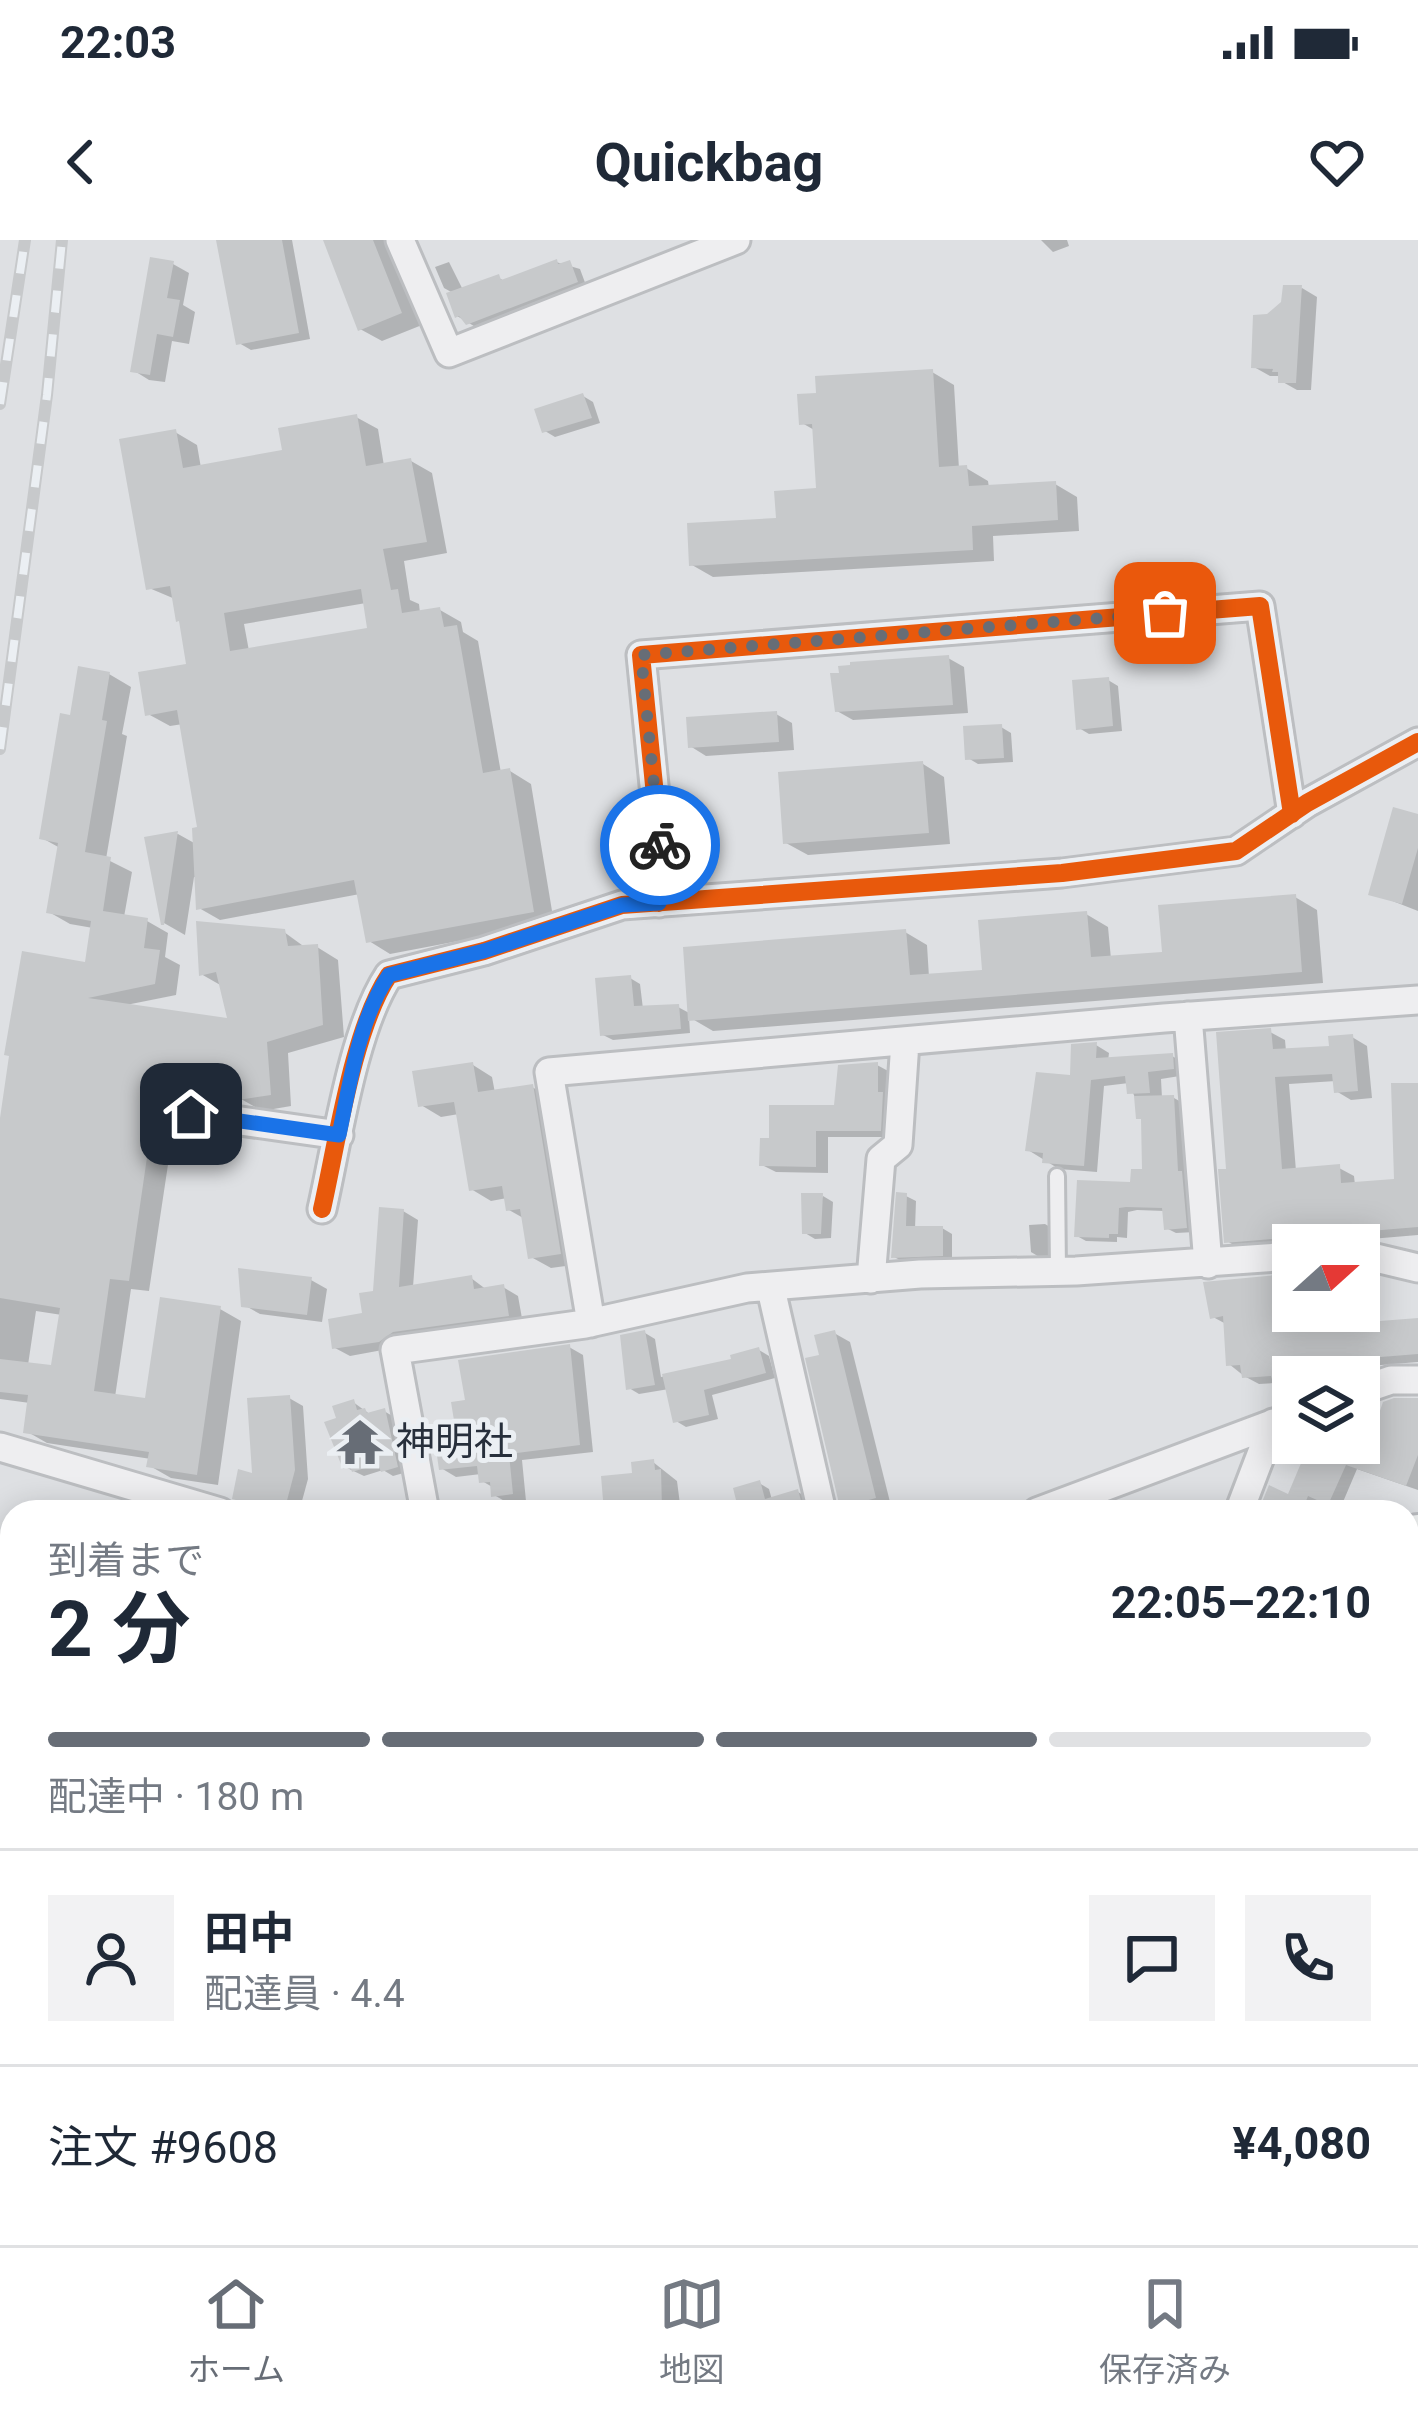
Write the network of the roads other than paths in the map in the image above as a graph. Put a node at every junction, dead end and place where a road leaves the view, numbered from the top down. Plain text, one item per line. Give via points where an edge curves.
1 (400, 240) edge
2 (736, 240) edge
3 (1418, 742) edge
4 (1292, 814) junction
5 (659, 903) junction
6 (1418, 1000) edge
7 (1188, 1016) junction
8 (905, 1042) junction
9 (191, 1114) dead end
10 (339, 1135) junction
11 (1058, 1176) dead end
12 (322, 1209) dead end
13 (1272, 1258) edge
14 (1380, 1259) edge
15 (1208, 1264) junction
16 (1418, 1268) edge
17 (1058, 1271) junction
18 (871, 1279) junction
19 (771, 1289) junction
20 (591, 1323) junction
21 (1418, 1380) edge
22 (1380, 1384) edge
23 (1272, 1423) edge
24 (1272, 1442) edge
25 (0, 1447) edge
26 (133, 1499) edge
27 (423, 1500) edge
28 (819, 1500) edge
29 (1074, 1500) edge
30 (1245, 1500) edge

1 - 2 street via 449,353
3 - 4 street
4 - 5 street via 1236,851
4 - 5 street via 1260,606 641,655
5 - 10 street via 622,905 389,975
6 - 7 street
7 - 8 street
7 - 15 street
8 - 18 street via 898,1145 881,1159
8 - 20 street via 549,1072
9 - 10 street
10 - 12 street
11 - 17 lane
13 - 15 street
14 - 16 street
15 - 17 street
17 - 18 street
18 - 19 street
19 - 20 street
19 - 28 street
20 - 27 street via 395,1350
21 - 22 street
23 - 29 street
24 - 30 street
25 - 26 street

